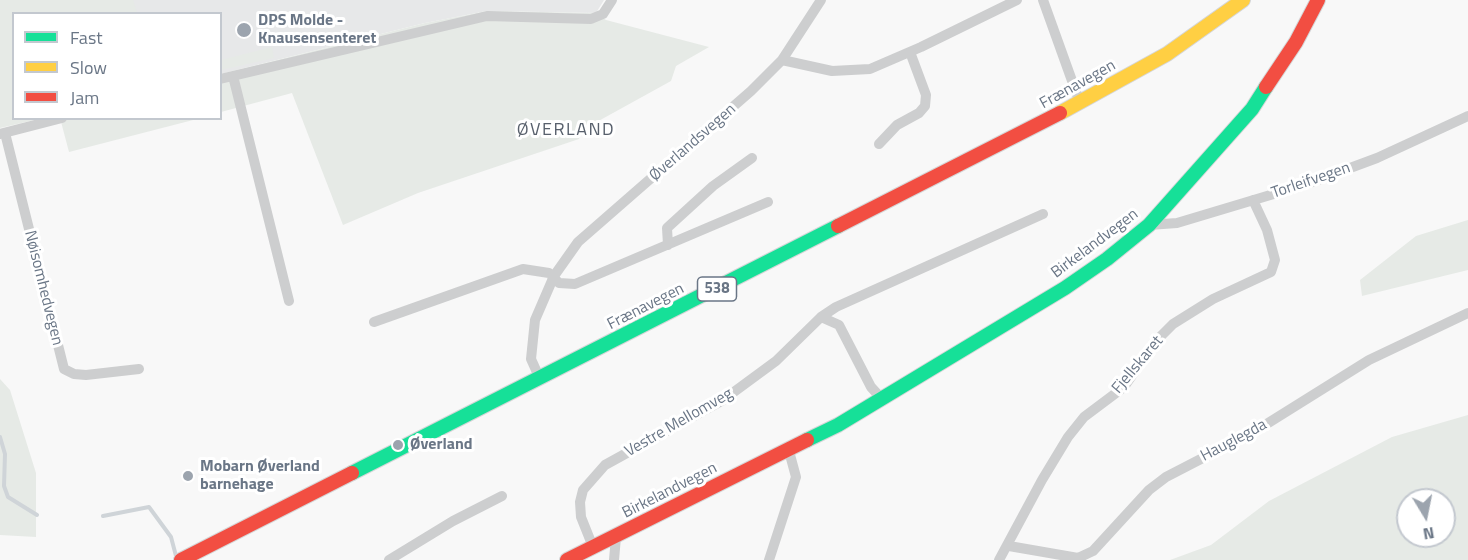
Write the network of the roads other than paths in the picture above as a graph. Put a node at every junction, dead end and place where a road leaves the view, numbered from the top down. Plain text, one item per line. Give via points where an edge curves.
1 (612, 0) edge
2 (821, 0) edge
3 (1017, 0) edge
4 (1043, 0) edge
5 (1243, 0) edge
6 (1318, 0) edge
7 (910, 52) junction
8 (782, 60) junction
9 (233, 76) junction
10 (222, 79) edge
11 (1080, 103) junction
12 (1468, 116) edge
13 (54, 120) edge
14 (2, 133) edge
15 (879, 144) dead end
16 (752, 158) dead end
17 (1254, 200) junction
18 (768, 202) dead end
19 (1043, 214) dead end
20 (1149, 225) junction
21 (668, 245) junction
22 (554, 276) junction
23 (289, 301) dead end
24 (1468, 313) edge
25 (821, 317) junction
26 (374, 322) dead end
27 (139, 369) dead end
28 (540, 379) junction
29 (882, 399) junction
30 (789, 451) junction
31 (502, 496) dead end
32 (616, 537) junction
33 (1009, 546) junction
34 (593, 547) junction
35 (181, 560) edge
36 (388, 560) edge
37 (567, 560) edge
38 (614, 560) edge
39 (769, 560) edge
40 (999, 560) edge

1 - 9 street via 603,14 591,19 487,16
2 - 8 street, Øverlandsvegen
3 - 7 street
4 - 11 street
5 - 11 main road, Frænavegen / 538 via 1167,54
6 - 20 main road, Birkelandvegen via 1252,109
7 - 8 street via 870,69 832,71
7 - 15 street via 926,95 925,106 897,125
8 - 22 street, Øverlandsvegen via 688,149 578,242
9 - 10 street
9 - 23 street
11 - 28 main road, Frænavegen / 538
12 - 17 street, Torleifvegen via 1377,158
13 - 14 street, Nøisomhedvegen
14 - 27 street, Nøisomhedvegen via 64,369 86,375
16 - 21 street via 712,186 667,228
17 - 20 street, Torleifvegen via 1177,223
17 - 33 street, Fjellskaret via 1275,260 1271,272 1213,298 1173,324 1157,340 1124,387 1084,417 1068,436
18 - 21 street
19 - 25 street, Vestre Mellomveg
20 - 29 main road, Birkelandvegen via 1065,288
21 - 22 street via 574,284 559,283
22 - 26 street via 532,269 513,272
22 - 28 street, Øverlandsvegen via 535,320 531,359
24 - 33 street, Hauglegda via 1369,360 1257,430 1166,477 1093,551 1078,558
25 - 29 street via 839,325 871,387
25 - 34 street, Vestre Mellomveg via 776,361 723,400 605,465 593,476 580,502 581,517
28 - 35 main road, Frænavegen / 538
29 - 30 main road, Birkelandvegen
30 - 32 main road, Birkelandvegen
30 - 39 street via 796,477
31 - 36 street
32 - 34 main road, Birkelandvegen
32 - 38 street
33 - 40 street, Fjellskaret
34 - 37 main road, Birkelandvegen

